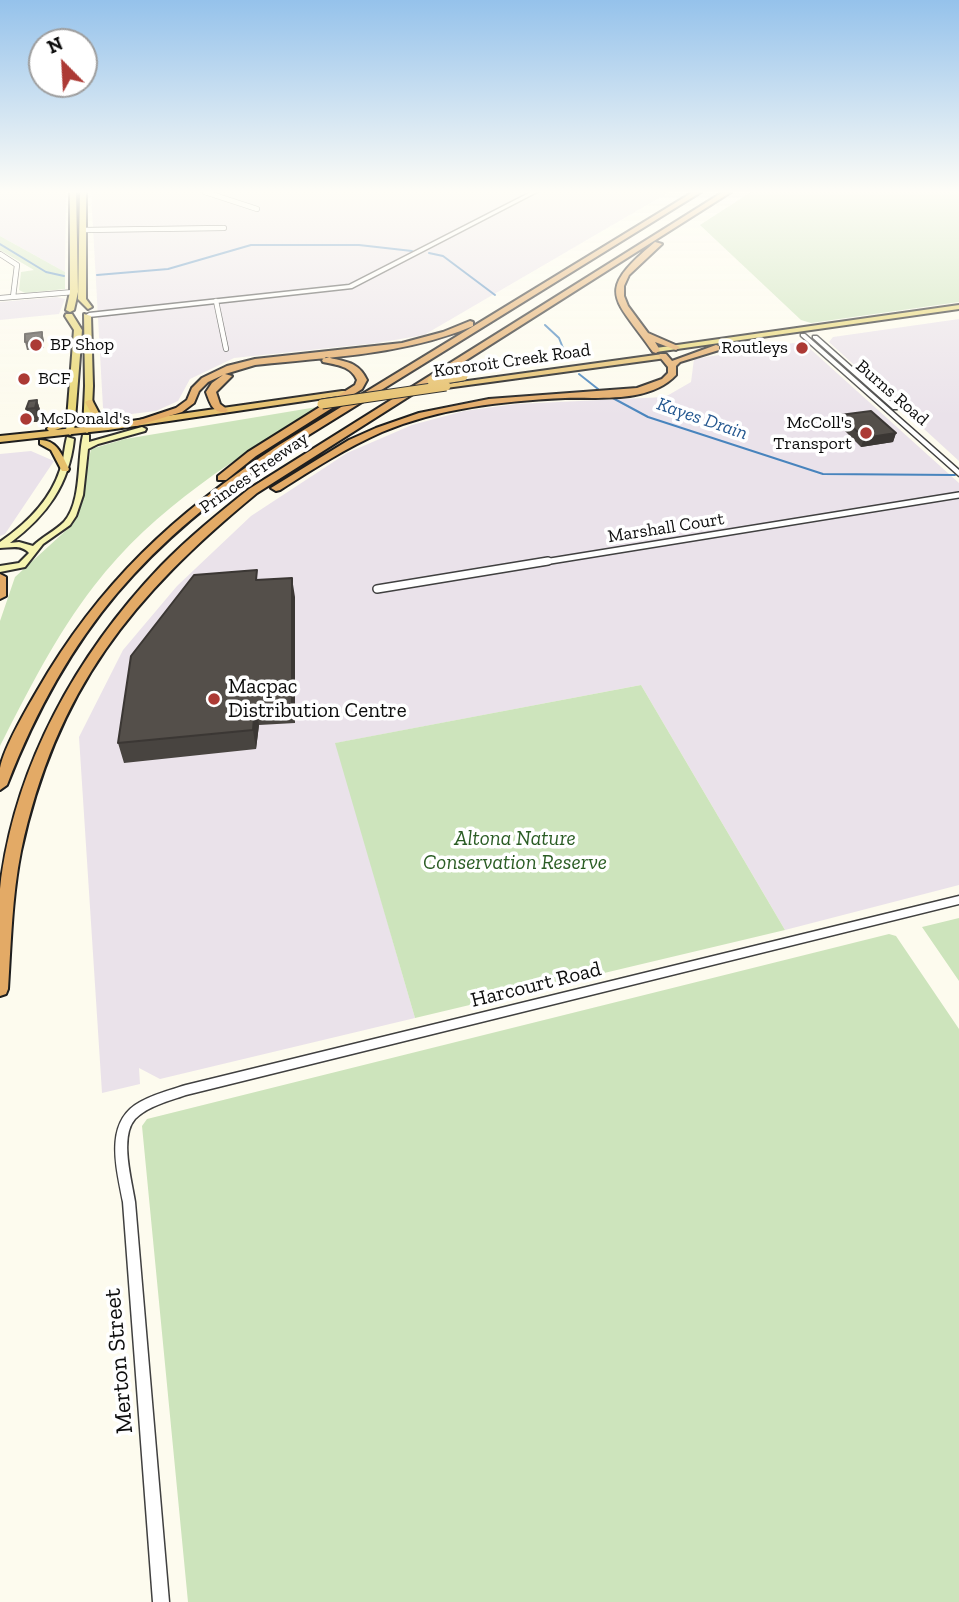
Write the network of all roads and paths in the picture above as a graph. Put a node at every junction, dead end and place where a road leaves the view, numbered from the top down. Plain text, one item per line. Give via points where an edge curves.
1 (18, 267) edge
2 (74, 267) edge
3 (82, 267) edge
4 (389, 267) edge
5 (573, 267) edge
6 (577, 267) edge
7 (610, 267) edge
8 (633, 267) edge
9 (74, 292) junction
10 (13, 297) junction
11 (0, 298) edge
12 (216, 301) junction
13 (959, 307) edge
14 (89, 311) junction
15 (70, 313) junction
16 (959, 314) edge
17 (637, 327) junction
18 (806, 333) junction
19 (676, 347) junction
20 (716, 348) junction
21 (226, 349) dead end
22 (659, 353) junction
23 (823, 353) junction
24 (834, 354) junction
25 (672, 366) junction
26 (191, 401) junction
27 (89, 402) junction
28 (321, 404) joint
29 (223, 410) junction
30 (198, 414) junction
31 (897, 414) junction
32 (240, 415) junction
33 (71, 422) junction
34 (139, 426) junction
35 (107, 428) junction
36 (86, 434) junction
37 (70, 436) junction
38 (13, 438) junction
39 (0, 439) edge
40 (44, 442) junction
41 (0, 446) edge
42 (85, 448) junction
43 (959, 466) edge
44 (65, 469) junction
45 (959, 474) edge
46 (959, 495) edge
47 (0, 546) edge
48 (33, 551) junction
49 (0, 569) edge
50 (161, 570) junction
51 (0, 577) edge
52 (377, 589) dead end
53 (109, 593) junction
54 (0, 596) edge
55 (0, 785) edge
56 (959, 900) edge
57 (0, 989) edge
58 (129, 1118) joint
59 (161, 1602) edge

1 - 10 street
2 - 9 main road
3 - 14 main road via 82,299
4 - 12 street via 350,287
5 - 26 highway via 454,331 389,348 239,365 205,380
6 - 53 highway, Princes Freeway via 242,474 175,526
7 - 50 highway, Princes Freeway via 253,491
8 - 17 highway via 621,280 619,292 621,304
9 - 10 street
9 - 15 main road
10 - 11 street
12 - 14 street
12 - 21 street
13 - 18 main road, Kororoit Creek Road
14 - 15 main road
14 - 27 main road
15 - 33 main road via 78,330
16 - 18 main road, Kororoit Creek Road
17 - 19 highway
17 - 22 highway
18 - 19 main road, Kororoit Creek Road
18 - 20 main road, Kororoit Creek Road
18 - 23 street, Burns Road
18 - 24 street, Burns Road
19 - 22 main road, Kororoit Creek Road
20 - 22 main road, Kororoit Creek Road
20 - 25 highway via 677,360
22 - 25 highway
22 - 28 highway, Kororoit Creek Road, bridge
22 - 29 highway, Kororoit Creek Road, bridge
23 - 24 street
23 - 31 street, Burns Road
24 - 31 street, Burns Road
25 - 50 highway via 669,381 652,389 479,403 382,429 259,498
26 - 30 highway
26 - 34 highway
27 - 35 highway
27 - 36 main road
28 - 32 highway, Kororoit Creek Road
29 - 30 highway, Kororoit Creek Road
29 - 53 highway via 213,402 212,389 225,377 250,368 328,360 351,366 362,380 346,397 230,471 172,524
30 - 32 highway
30 - 34 highway, Kororoit Creek Road
31 - 43 street, Burns Road
31 - 45 street, Burns Road
32 - 34 highway, Kororoit Creek Road
33 - 37 main road
33 - 38 highway
34 - 35 highway, Kororoit Creek Road
34 - 36 highway, Kororoit Creek Road
34 - 42 main road
35 - 36 highway, Kororoit Creek Road
36 - 37 highway, Kororoit Creek Road
36 - 42 main road
37 - 38 highway
37 - 40 highway, Kororoit Creek Road
37 - 44 main road
38 - 39 highway
40 - 41 highway
40 - 44 highway via 54,448
42 - 48 main road via 71,517
44 - 47 main road via 47,506
46 - 52 street, Marshall Court
47 - 48 main road via 19,544
48 - 49 main road via 25,563
50 - 57 highway, Princes Freeway via 93,656 46,746 14,854
51 - 54 highway
53 - 55 highway, Princes Freeway via 43,689
56 - 58 street, Harcourt Road via 186,1090 152,1100
58 - 59 street, Merton Street via 121,1140

